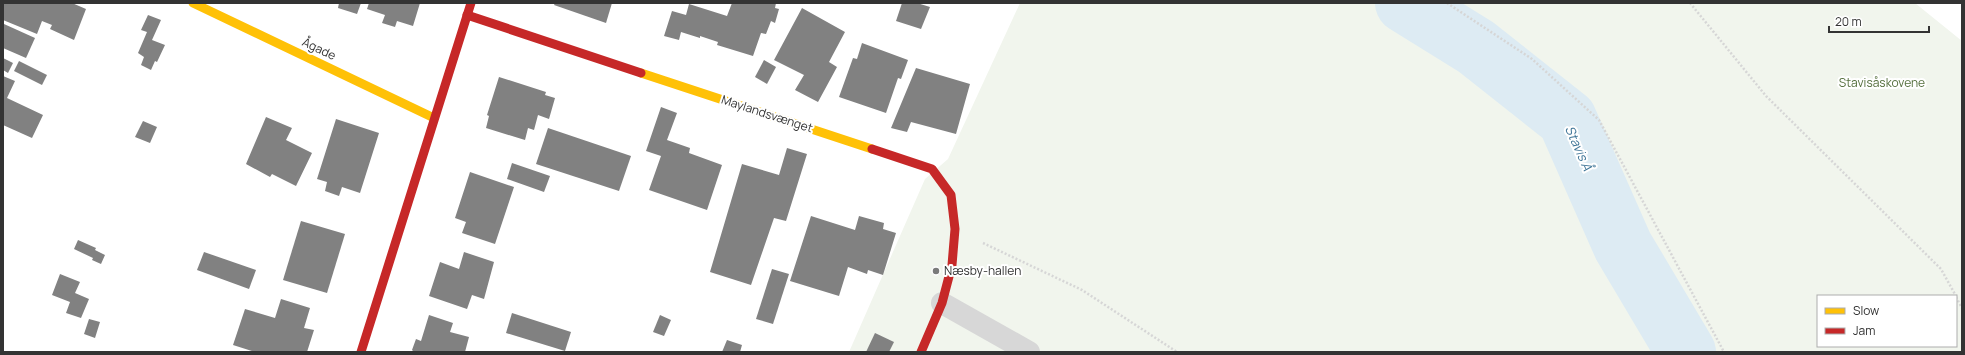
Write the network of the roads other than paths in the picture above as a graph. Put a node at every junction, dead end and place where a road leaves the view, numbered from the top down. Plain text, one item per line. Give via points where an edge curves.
1 (193, 3) edge
2 (471, 3) edge
3 (467, 15) junction
4 (434, 118) junction
5 (942, 303) junction
6 (361, 352) edge
7 (921, 352) edge
8 (1029, 352) edge

1 - 4 street, Ågade
2 - 3 street
3 - 4 street
3 - 5 street, Maylandsvænget via 932,169 951,195 955,229 952,265
4 - 6 street
5 - 7 street, Maylandsvænget
5 - 8 street

